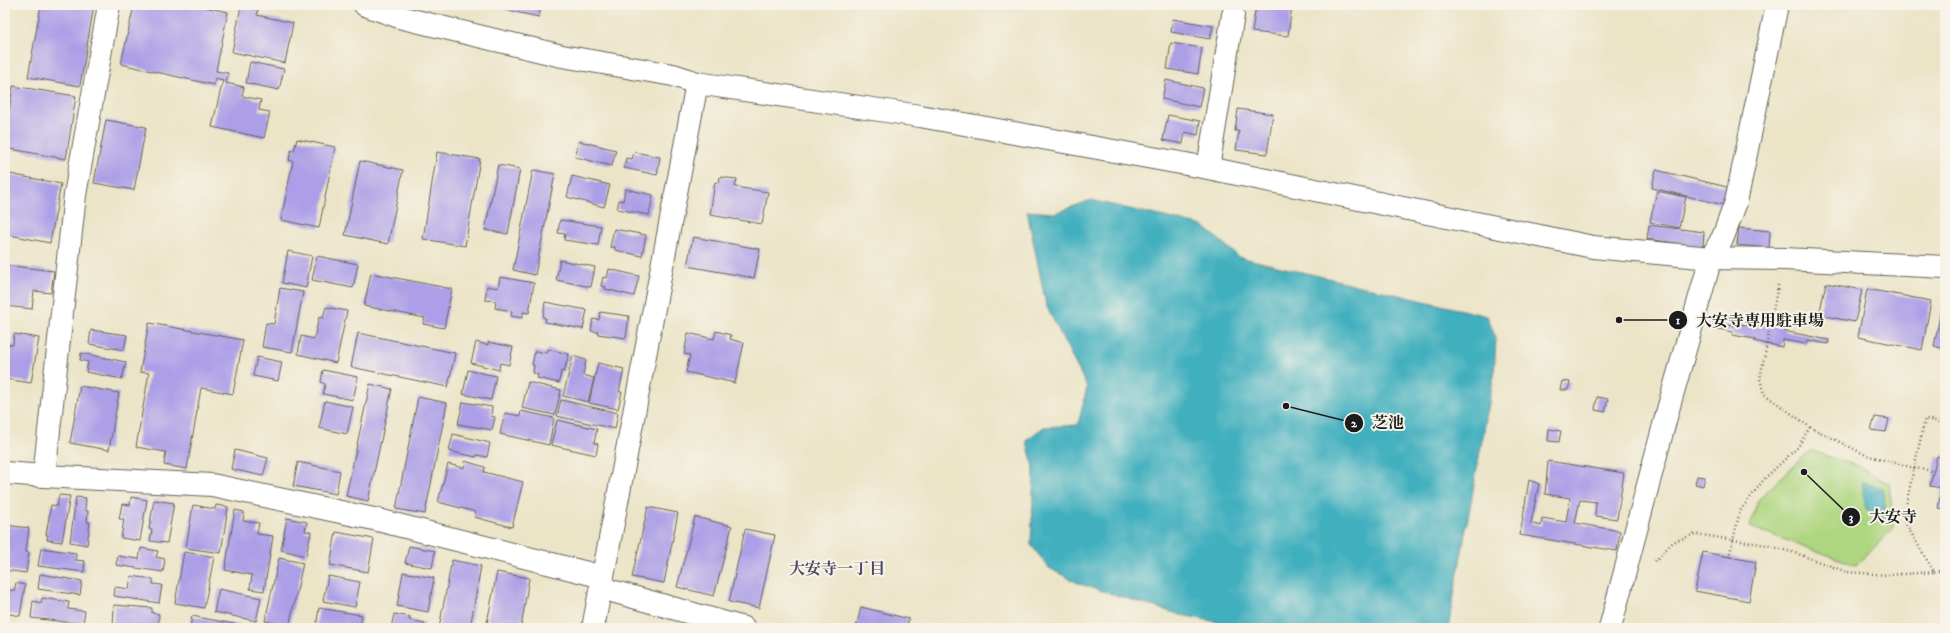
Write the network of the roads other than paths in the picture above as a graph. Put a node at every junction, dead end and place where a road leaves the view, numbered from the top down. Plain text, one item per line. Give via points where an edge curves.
1 (109, 5) edge
2 (365, 5) edge
3 (1777, 5) edge
4 (1233, 15) dead end
5 (697, 83) junction
6 (1208, 168) junction
7 (1711, 258) junction
8 (1945, 267) edge
9 (5, 473) edge
10 (44, 476) junction
11 (602, 583) junction
12 (593, 628) edge
13 (744, 628) edge
14 (1610, 628) edge

1 - 10 street via 75,195
2 - 5 street via 399,17 562,56 673,75
3 - 7 street via 1736,202 1723,237
4 - 6 street
5 - 6 street via 920,116
5 - 11 street
6 - 7 street via 1594,247
7 - 8 street
7 - 14 street
9 - 10 street
10 - 11 street via 212,485 374,519
11 - 12 street
11 - 13 street

